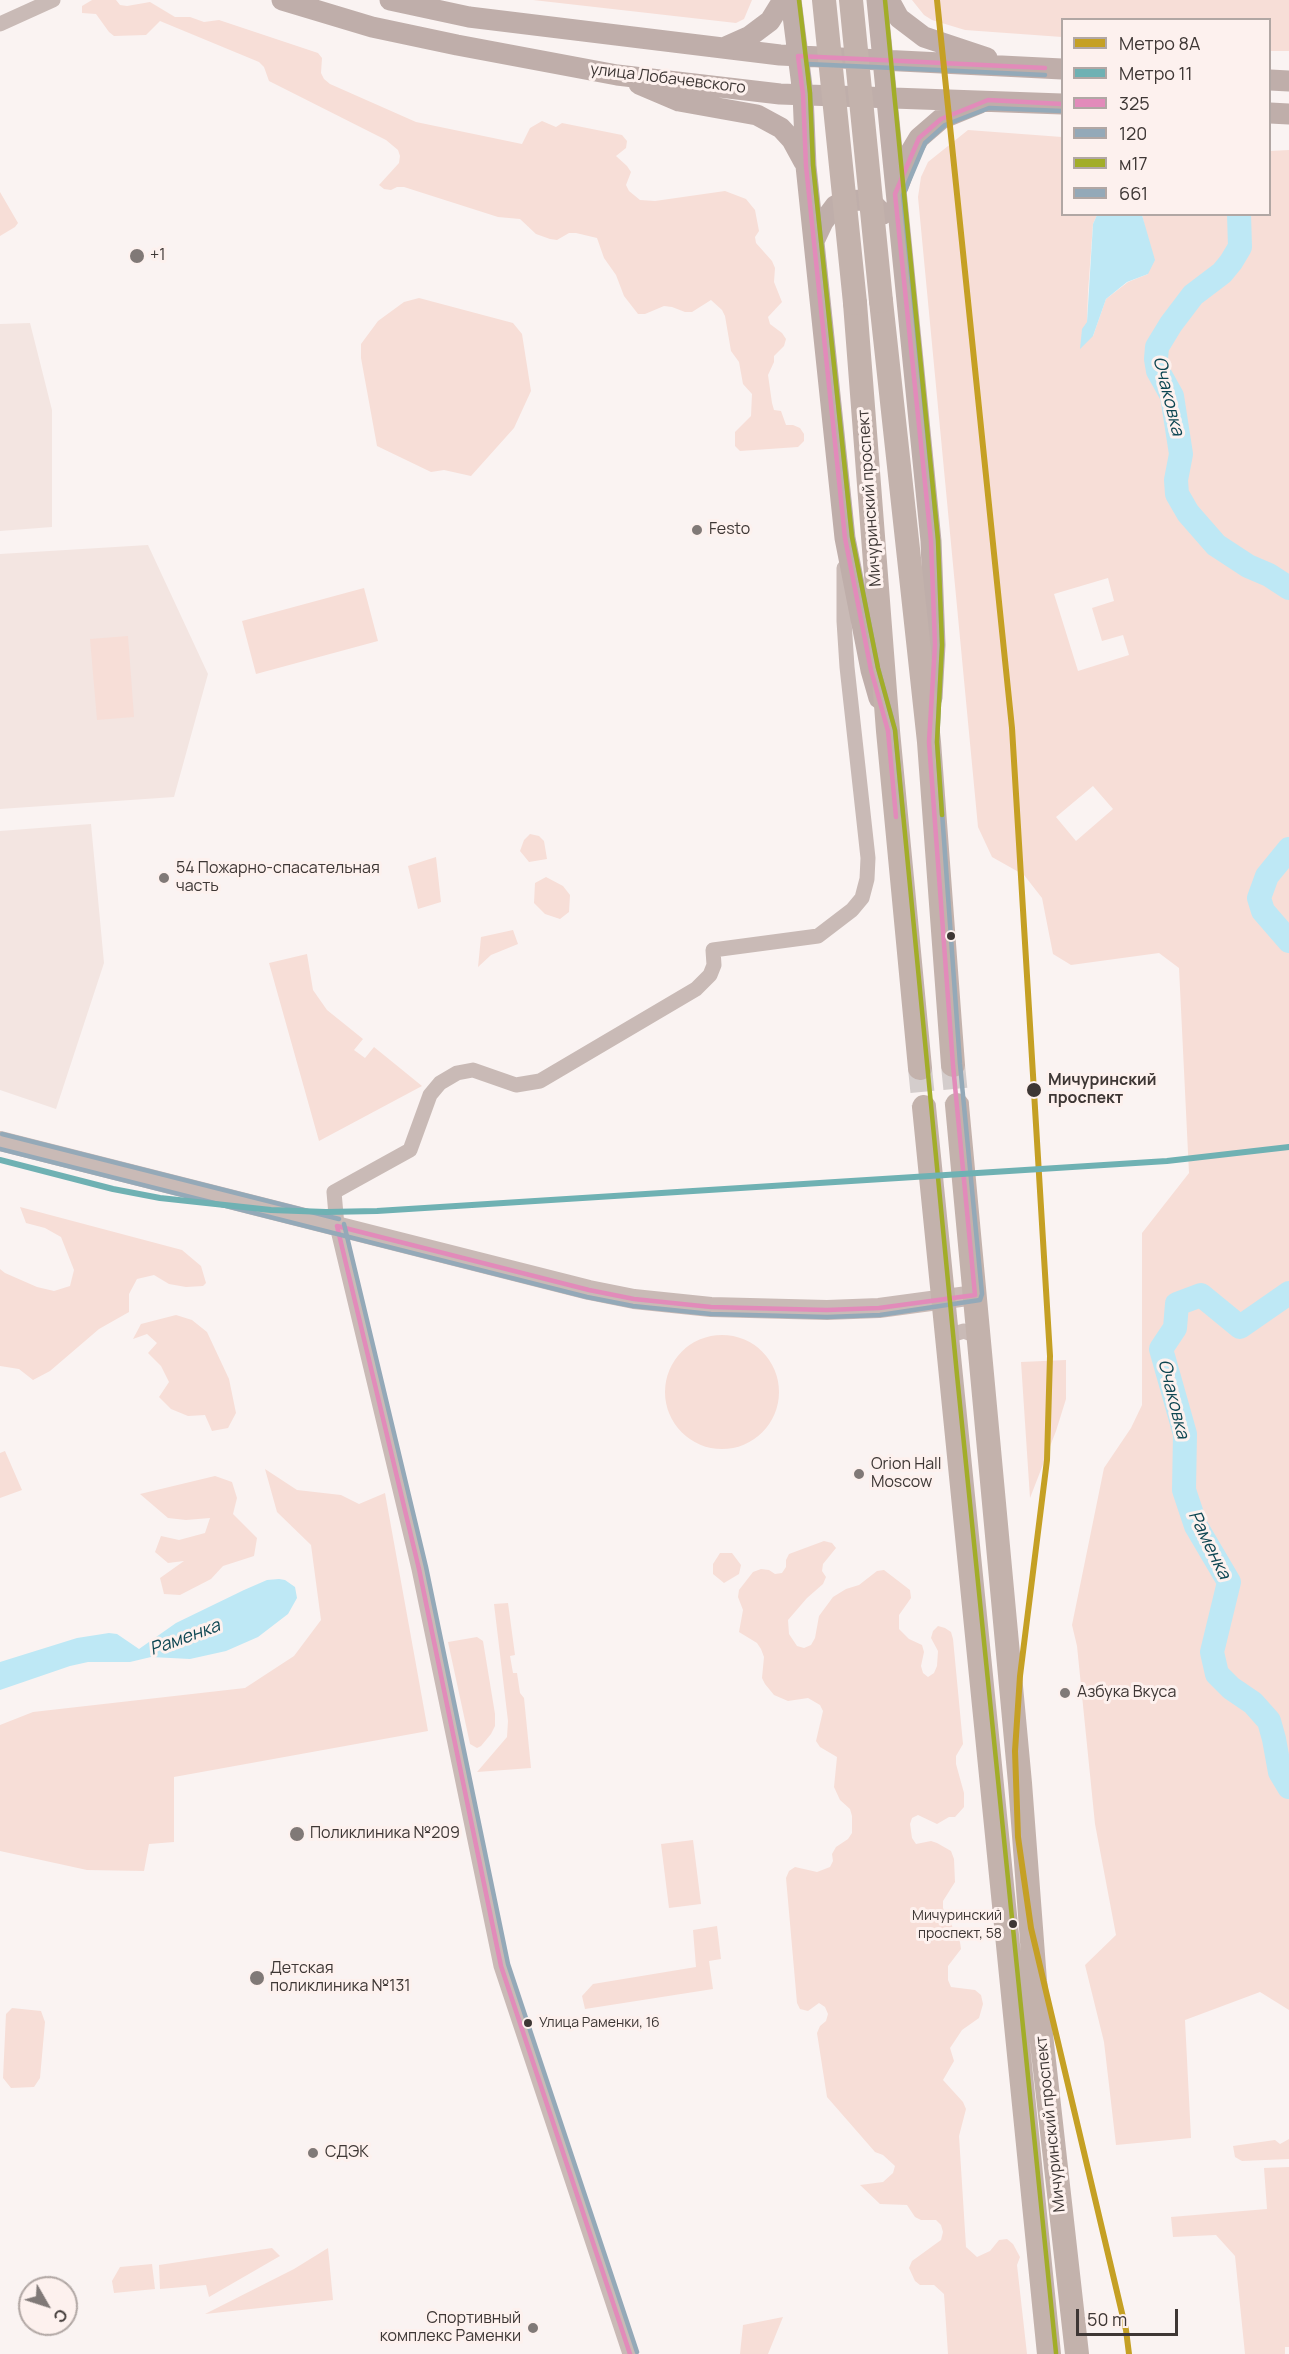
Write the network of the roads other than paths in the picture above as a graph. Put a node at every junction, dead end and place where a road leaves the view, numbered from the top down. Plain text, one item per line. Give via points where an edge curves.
1 (53, 0) edge
2 (282, 0) edge
3 (390, 0) edge
4 (783, 0) edge
5 (791, 0) edge
6 (824, 0) edge
7 (851, 0) edge
8 (877, 0) edge
9 (889, 0) edge
10 (0, 24) edge
11 (723, 48) junction
12 (798, 56) junction
13 (884, 61) junction
14 (1016, 67) junction
15 (1061, 69) edge
16 (617, 75) junction
17 (1271, 80) edge
18 (1289, 81) edge
19 (803, 94) junction
20 (887, 97) junction
21 (987, 100) junction
22 (1061, 104) edge
23 (1271, 113) edge
24 (1289, 114) edge
25 (806, 166) junction
26 (896, 194) junction
27 (901, 235) junction
28 (815, 238) junction
29 (845, 538) junction
30 (888, 731) junction
31 (929, 742) junction
32 (953, 1065) tunnel mouth
33 (920, 1068) tunnel mouth
34 (957, 1105) tunnel mouth
35 (924, 1107) tunnel mouth
36 (0, 1141) edge
37 (337, 1226) junction
38 (975, 1295) junction
39 (943, 1300) junction
40 (980, 1345) junction
41 (948, 1349) junction
42 (630, 2354) edge
43 (1049, 2354) edge
44 (1077, 2354) edge

1 - 10 street
2 - 16 main road, улица Лобачевского via 372,27
3 - 11 main road via 469,17
4 - 11 main road via 770,21 750,36
5 - 12 main road
6 - 30 main road, Мичуринский проспект, bridge via 855,303
7 - 31 main road, Мичуринский проспект, bridge
8 - 13 main road
9 - 14 main road via 899,18 924,37
11 - 12 main road
12 - 13 main road
12 - 19 main road
13 - 14 main road
13 - 20 main road
14 - 15 main road
16 - 19 main road, улица Лобачевского
16 - 25 main road via 679,101 757,115 792,140
17 - 18 main road
19 - 20 main road, улица Лобачевского
19 - 25 main road
20 - 21 main road, улица Лобачевского
20 - 26 main road
21 - 22 main road, улица Лобачевского
21 - 26 main road via 941,119 920,138
23 - 24 main road
25 - 28 main road
26 - 27 main road
27 - 28 main road via 872,204 853,199 835,206
27 - 31 main road via 931,541 935,645
28 - 29 main road
29 - 30 main road via 871,670
29 - 37 street via 844,621 868,858 862,898 842,920 818,936 713,950 710,975 696,989 540,1081 516,1085 473,1070 457,1073 440,1083 430,1095 410,1150 334,1192
30 - 33 main road, Мичуринский проспект
31 - 32 main road, Мичуринский проспект
34 - 38 main road, Мичуринский проспект
35 - 39 main road, Мичуринский проспект
36 - 37 street
37 - 39 street via 634,1299 771,1310 879,1308
37 - 42 street via 417,1560 501,1966
38 - 39 street
38 - 40 main road, Мичуринский проспект
39 - 41 main road, Мичуринский проспект
40 - 41 street via 974,1335 964,1331 950,1338
40 - 44 main road, Мичуринский проспект via 1035,1980
41 - 43 main road, Мичуринский проспект

